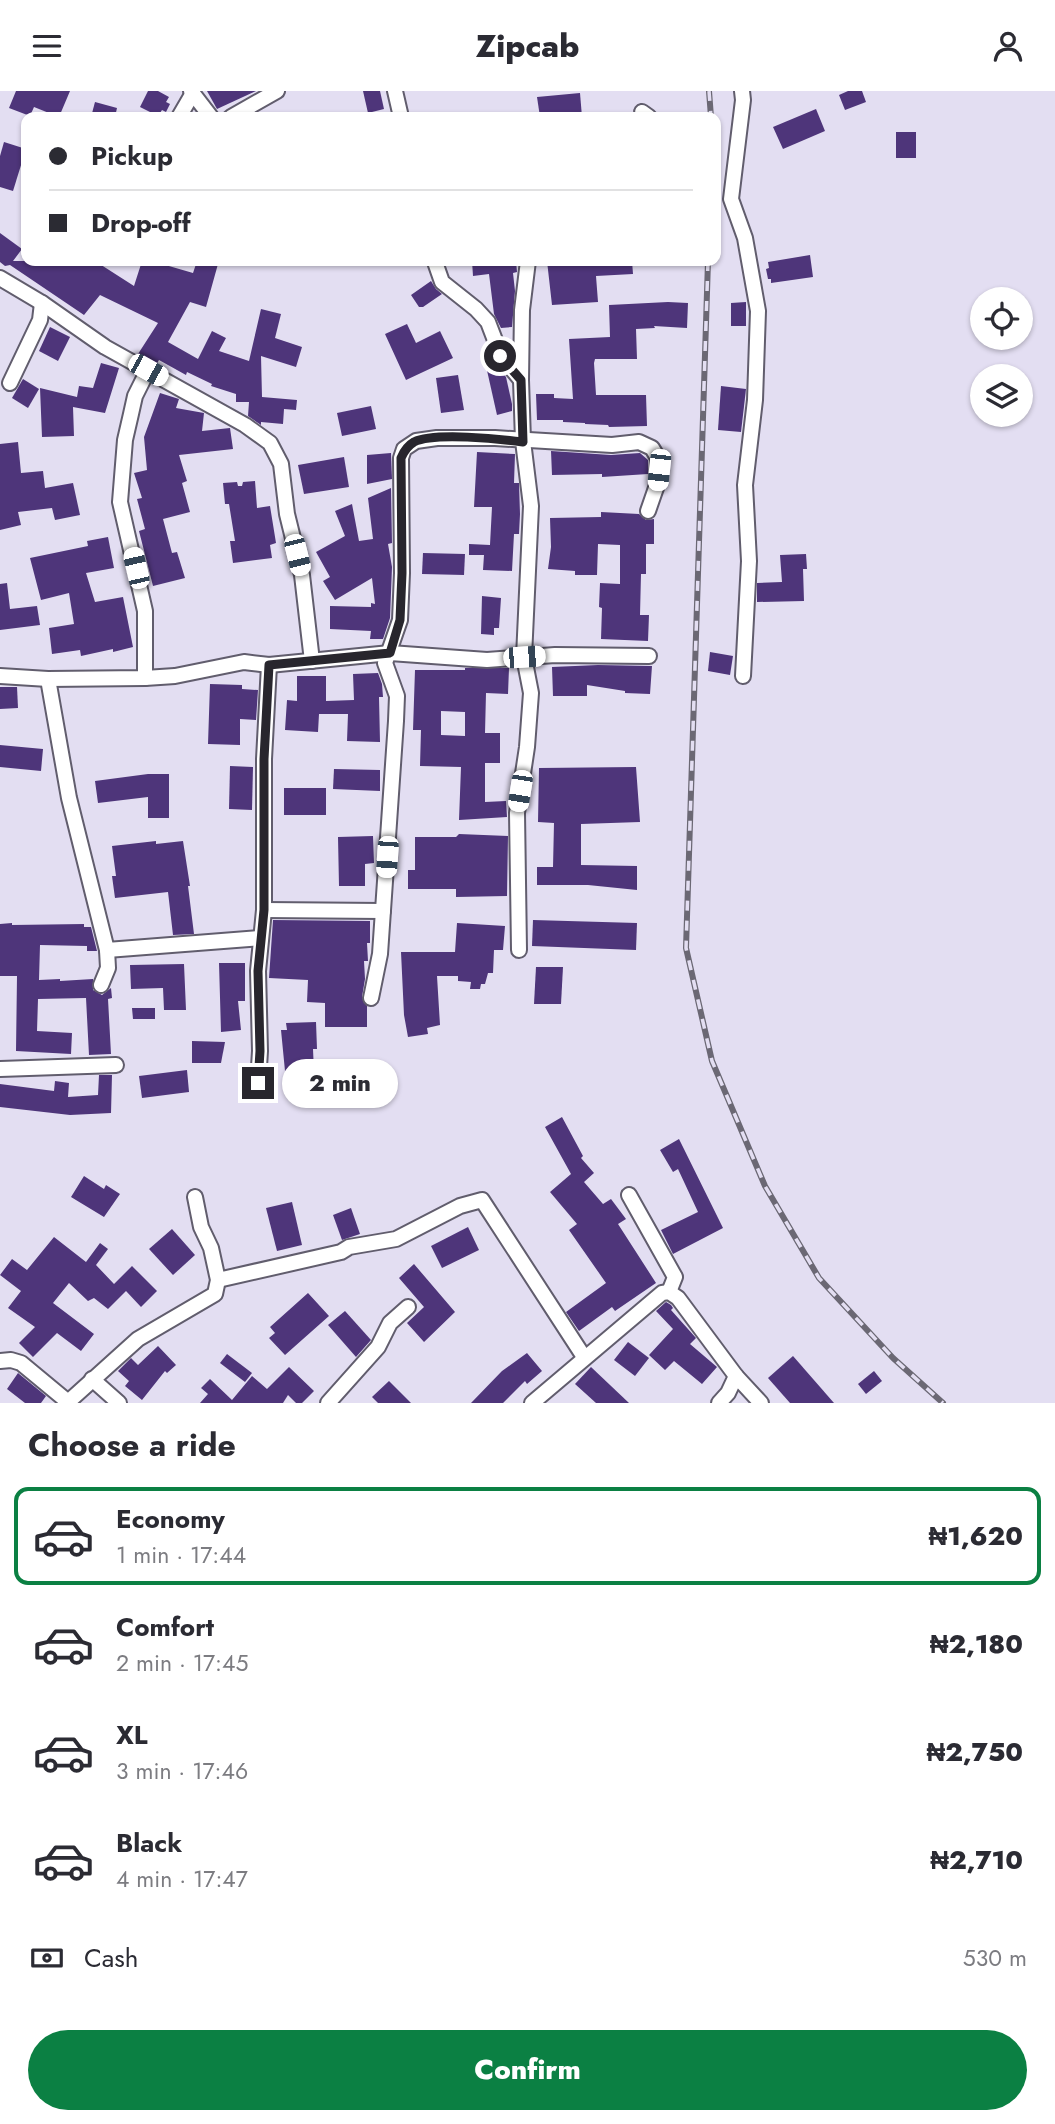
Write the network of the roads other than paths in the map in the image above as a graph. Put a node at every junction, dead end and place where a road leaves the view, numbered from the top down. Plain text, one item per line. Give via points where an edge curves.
1 (278, 91) edge
2 (395, 91) edge
3 (742, 91) edge
4 (192, 92) edge
5 (181, 112) edge
6 (207, 112) edge
7 (240, 112) edge
8 (400, 112) edge
9 (436, 266) edge
10 (527, 266) edge
11 (0, 278) edge
12 (42, 303) junction
13 (148, 370) junction
14 (521, 380) junction
15 (10, 383) dead end
16 (523, 442) junction
17 (648, 511) dead end
18 (390, 653) junction
19 (649, 656) dead end
20 (524, 657) junction
21 (312, 661) junction
22 (269, 665) junction
23 (743, 676) dead end
24 (0, 677) edge
25 (145, 678) junction
26 (48, 679) junction
27 (264, 910) junction
28 (383, 911) junction
29 (261, 938) junction
30 (107, 950) junction
31 (519, 950) dead end
32 (101, 985) dead end
33 (371, 998) dead end
34 (116, 1065) dead end
35 (0, 1069) edge
36 (258, 1083) dead end
37 (629, 1195) dead end
38 (195, 1197) dead end
39 (218, 1280) junction
40 (669, 1292) junction
41 (408, 1307) dead end
42 (584, 1357) junction
43 (0, 1361) edge
44 (736, 1376) junction
45 (92, 1379) junction
46 (68, 1403) edge
47 (119, 1403) edge
48 (328, 1403) edge
49 (532, 1403) edge
50 (719, 1403) edge
51 (761, 1403) edge

1 - 7 street
2 - 8 street
3 - 23 street via 731,199 758,311 755,400 745,485 749,561
4 - 5 street
4 - 6 street
9 - 14 street via 442,282 488,322 500,356
10 - 14 street
11 - 12 street
12 - 13 street via 105,347
12 - 15 street via 40,320
13 - 21 street via 270,443 281,464
13 - 25 street via 135,396 125,440 120,502 145,611
14 - 16 street
16 - 17 street via 639,442 652,448 659,470
16 - 18 street via 438,438 416,441 404,449 400,620
16 - 20 street via 531,506
18 - 20 street via 487,660
18 - 21 street
18 - 28 street via 386,663 397,696
19 - 20 street
20 - 31 street via 530,693 517,813
21 - 22 street
22 - 25 street via 244,662
22 - 27 street
24 - 26 street
25 - 26 street
26 - 30 street via 69,797
27 - 28 street
27 - 29 street
28 - 33 street
29 - 30 street
29 - 36 street
30 - 32 street via 108,968
34 - 35 street
37 - 40 street via 675,1277
38 - 39 street
39 - 42 street via 396,1239 460,1206 482,1200
39 - 45 street via 215,1294 138,1339
40 - 42 street
40 - 44 street
41 - 48 street via 390,1323 378,1347
42 - 49 street
43 - 46 street via 21,1363
44 - 50 street
44 - 51 street
45 - 46 street
45 - 47 street

